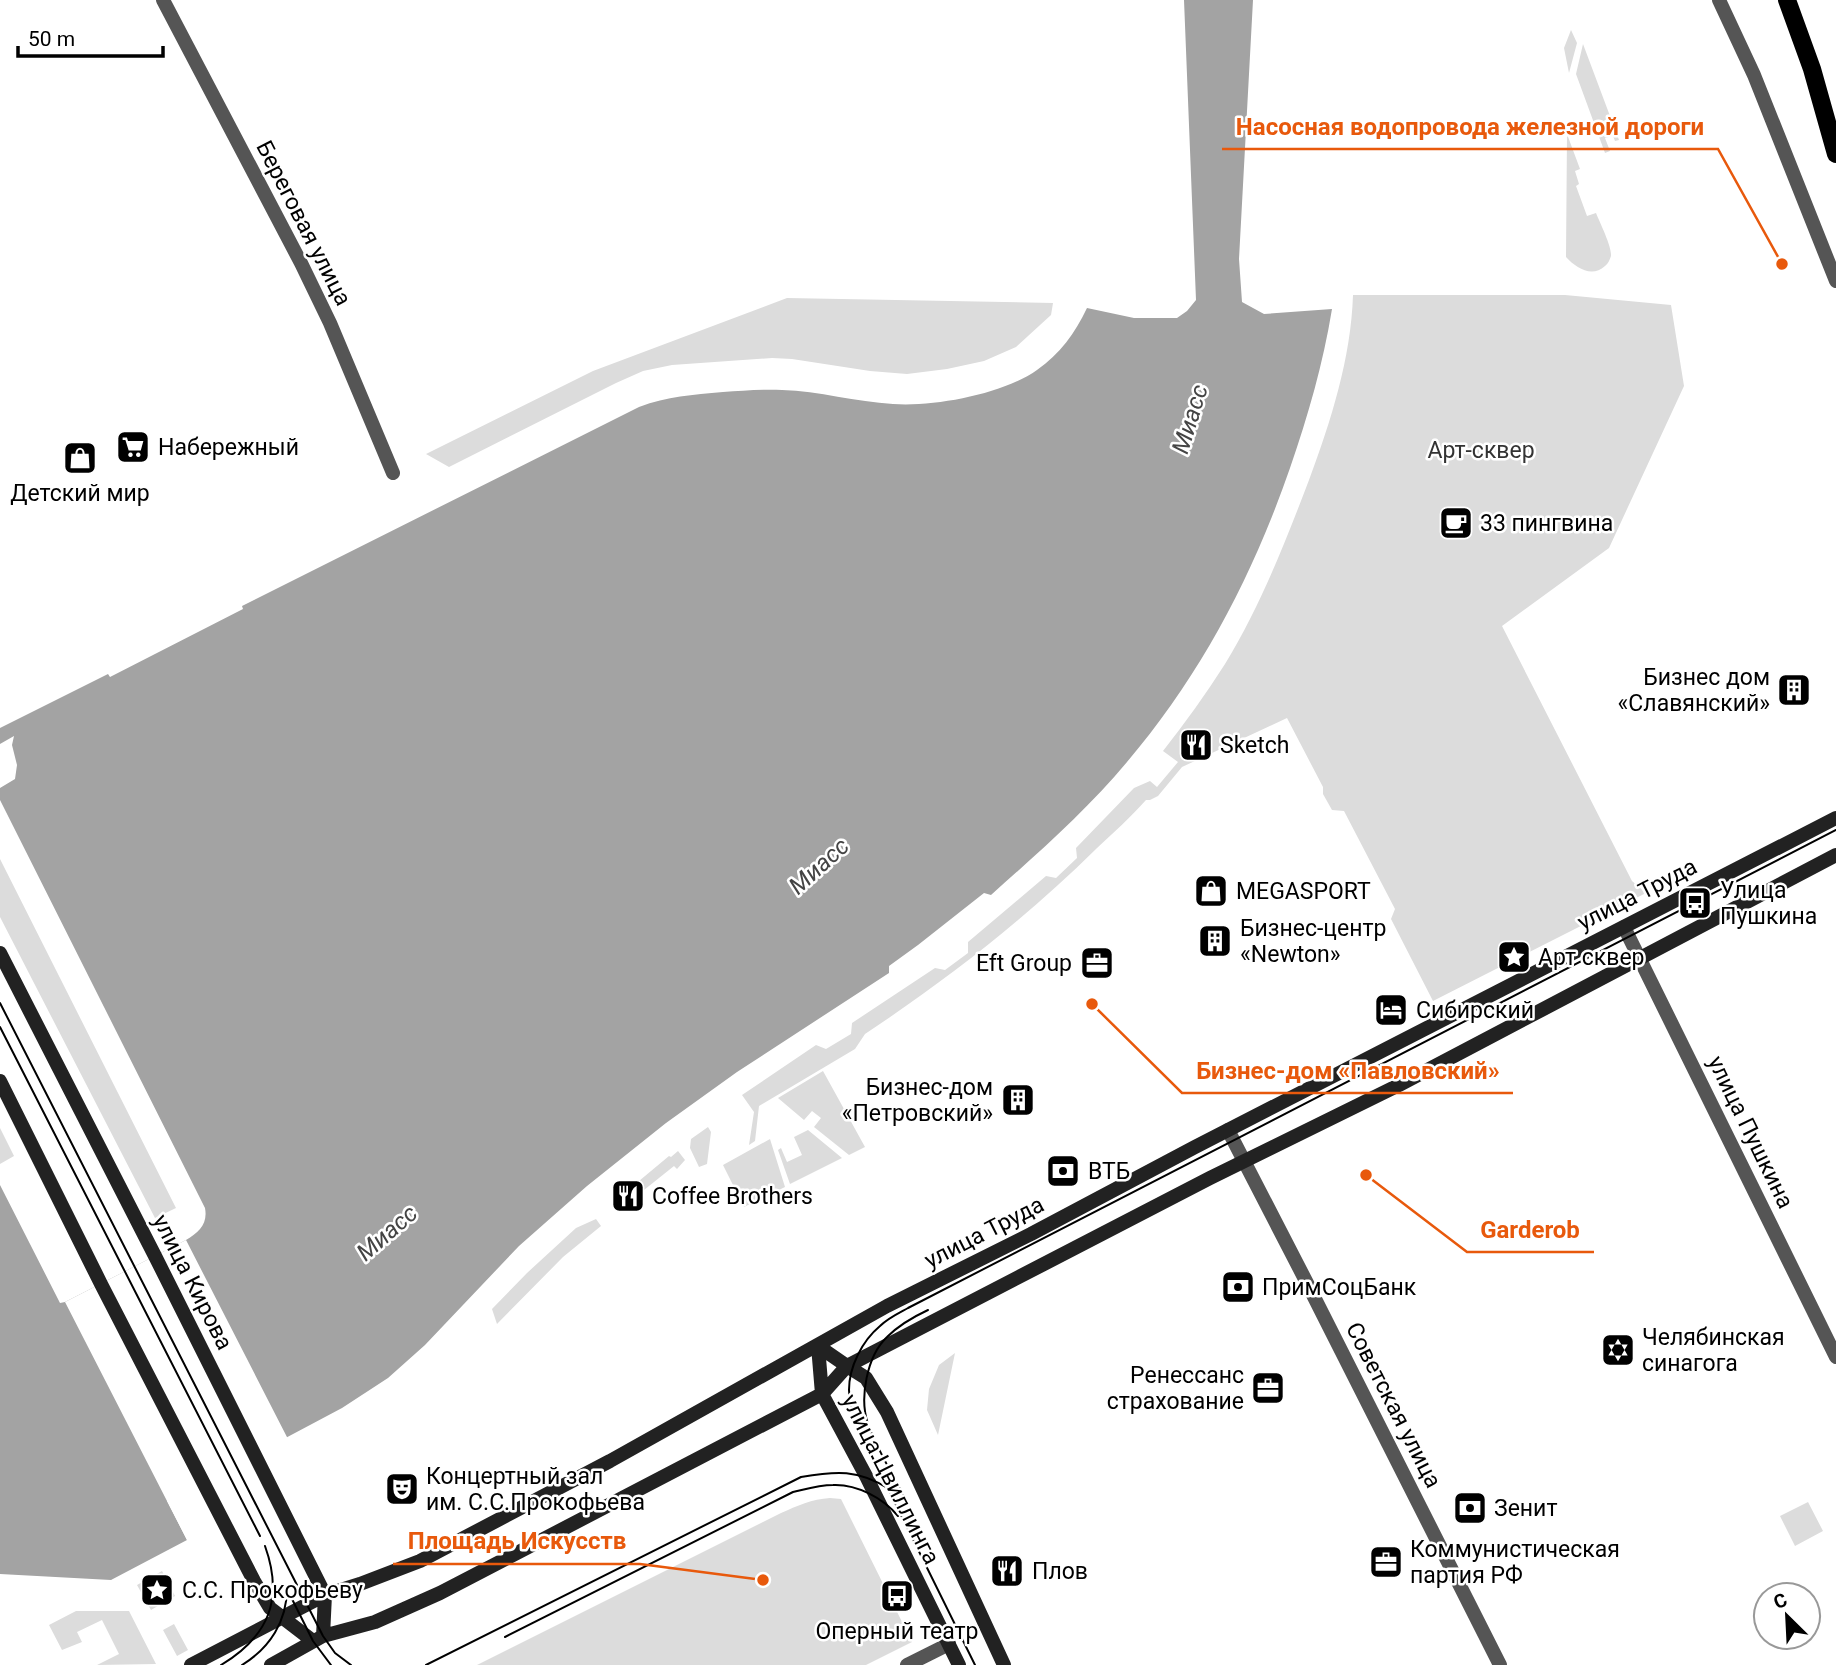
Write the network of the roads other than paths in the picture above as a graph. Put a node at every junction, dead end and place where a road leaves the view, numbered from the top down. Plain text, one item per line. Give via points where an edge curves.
1 (163, 0) edge
2 (1719, 0) edge
3 (1787, 0) edge
4 (1836, 154) edge
5 (1836, 281) edge
6 (393, 473) dead end
7 (1836, 818) edge
8 (1836, 855) edge
9 (1624, 927) junction
10 (0, 953) edge
11 (1640, 957) junction
12 (0, 1082) edge
13 (1227, 1130) junction
14 (1243, 1161) junction
15 (818, 1346) junction
16 (1836, 1357) edge
17 (847, 1366) junction
18 (822, 1394) junction
19 (325, 1595) junction
20 (283, 1616) junction
21 (318, 1639) junction
22 (949, 1644) junction
23 (191, 1665) edge
24 (271, 1665) edge
25 (907, 1665) edge
26 (959, 1665) edge
27 (1004, 1665) edge
28 (1500, 1665) edge

1 - 6 street, Береговая улица via 301,263
2 - 5 street
3 - 4 main road
7 - 9 main road, улица Труда
8 - 11 main road
9 - 11 street, улица Пушкина
9 - 13 main road, улица Труда
10 - 19 main road, улица Кирова
11 - 14 main road via 1399,1085
11 - 16 street, улица Пушкина
12 - 20 main road via 246,1568 270,1608
13 - 14 street, Советская улица
13 - 15 main road, улица Труда
14 - 17 main road
14 - 28 street, Советская улица
15 - 17 main road, улица Цвиллинга
15 - 18 main road, улица Цвиллинга
15 - 19 main road, улица Труда via 420,1561
17 - 18 main road
17 - 27 main road, улица Цвиллинга via 866,1378 887,1412
18 - 21 main road via 440,1593 375,1622
18 - 22 main road, улица Цвиллинга
19 - 20 main road, улица Труда
19 - 21 main road, улица Кирова
20 - 21 main road
20 - 23 main road, улица Труда
21 - 24 main road
22 - 25 street
22 - 26 main road, улица Цвиллинга

